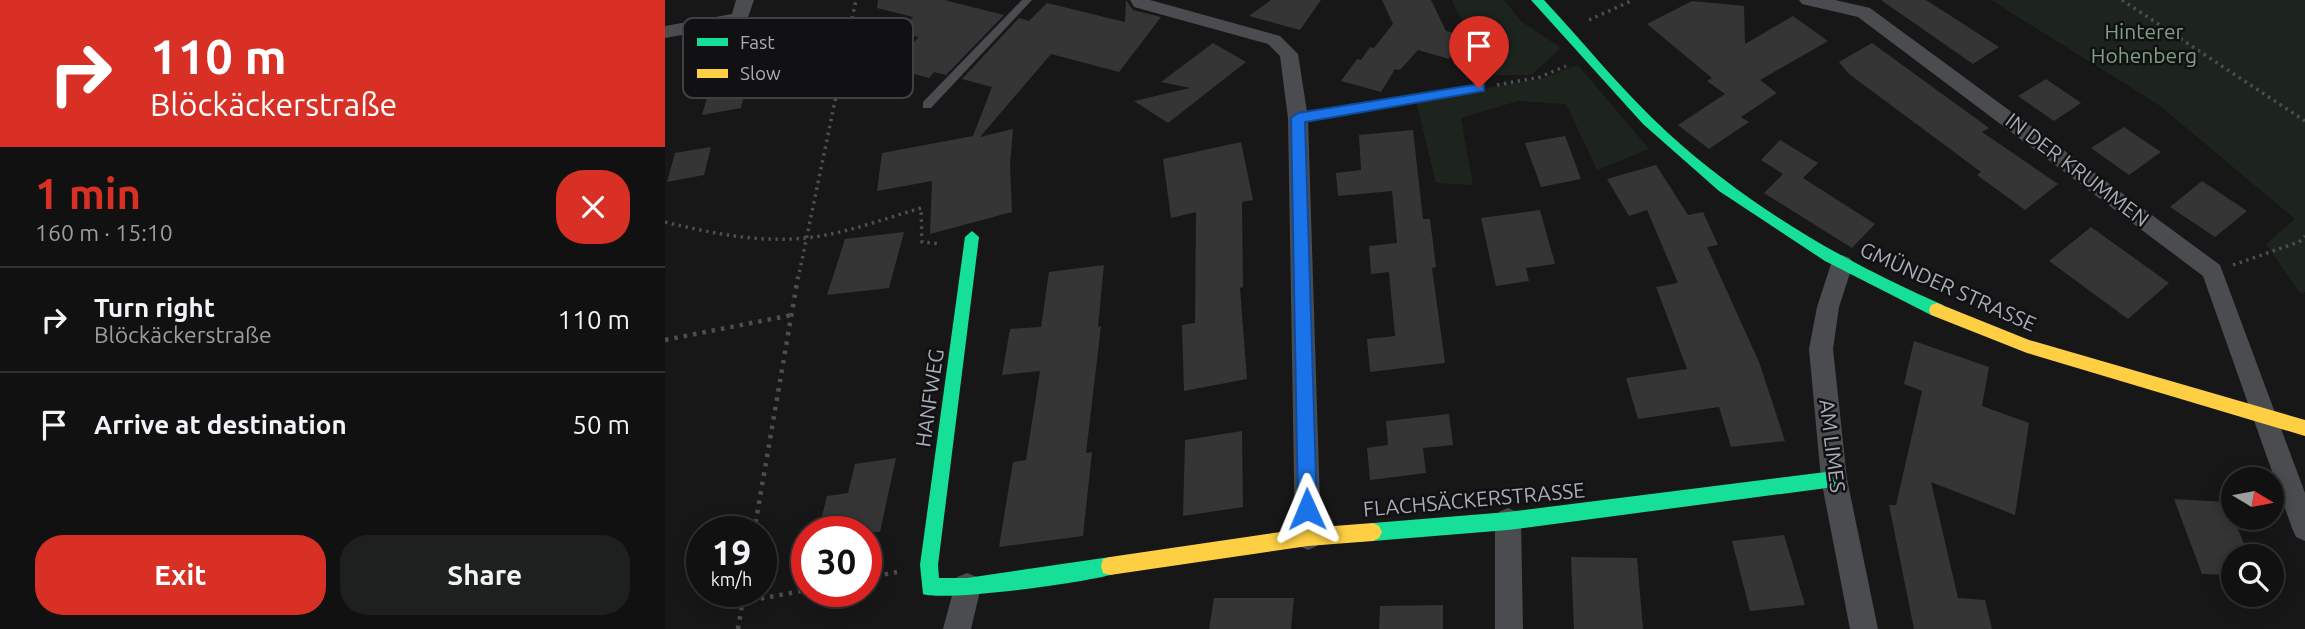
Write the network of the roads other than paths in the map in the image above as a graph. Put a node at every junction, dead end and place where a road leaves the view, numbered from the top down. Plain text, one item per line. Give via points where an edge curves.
1 (745, 0) edge
2 (1027, 0) edge
3 (1139, 0) edge
4 (1537, 0) edge
5 (1808, 0) edge
6 (740, 18) edge
7 (683, 29) edge
8 (665, 32) edge
9 (1479, 88) road end
10 (927, 105) dead end
11 (1298, 118) junction
12 (972, 237) road end
13 (1842, 264) junction
14 (2266, 414) junction
15 (2305, 428) edge
16 (1834, 479) junction
17 (1508, 521) junction
18 (2305, 528) edge
19 (1308, 537) junction
20 (929, 565) joint
21 (967, 587) junction
22 (957, 629) edge
23 (1509, 629) edge
24 (1864, 629) edge

1 - 6 street
2 - 10 lane
3 - 11 street via 1274,40 1289,54
4 - 13 street, GMÜNDER STRASSE via 1664,137 1742,198
5 - 14 street, IN DER KRUMMEN via 1864,12 2212,271
7 - 8 street
9 - 11 lane
11 - 19 street
12 - 20 street, HANFWEG
13 - 14 street, GMÜNDER STRASSE via 2027,346
13 - 16 street, AM LIMES via 1821,349
14 - 15 street, GMÜNDER STRASSE
14 - 18 street, IN DER KRUMMEN
16 - 17 street, FLACHSÄCKERSTRASSE
16 - 24 street, AM LIMES
17 - 19 street, FLACHSÄCKERSTRASSE
17 - 23 street
19 - 21 street, FLACHSÄCKERSTRASSE
20 - 21 street, FLACHSÄCKERSTRASSE via 930,587
21 - 22 street

